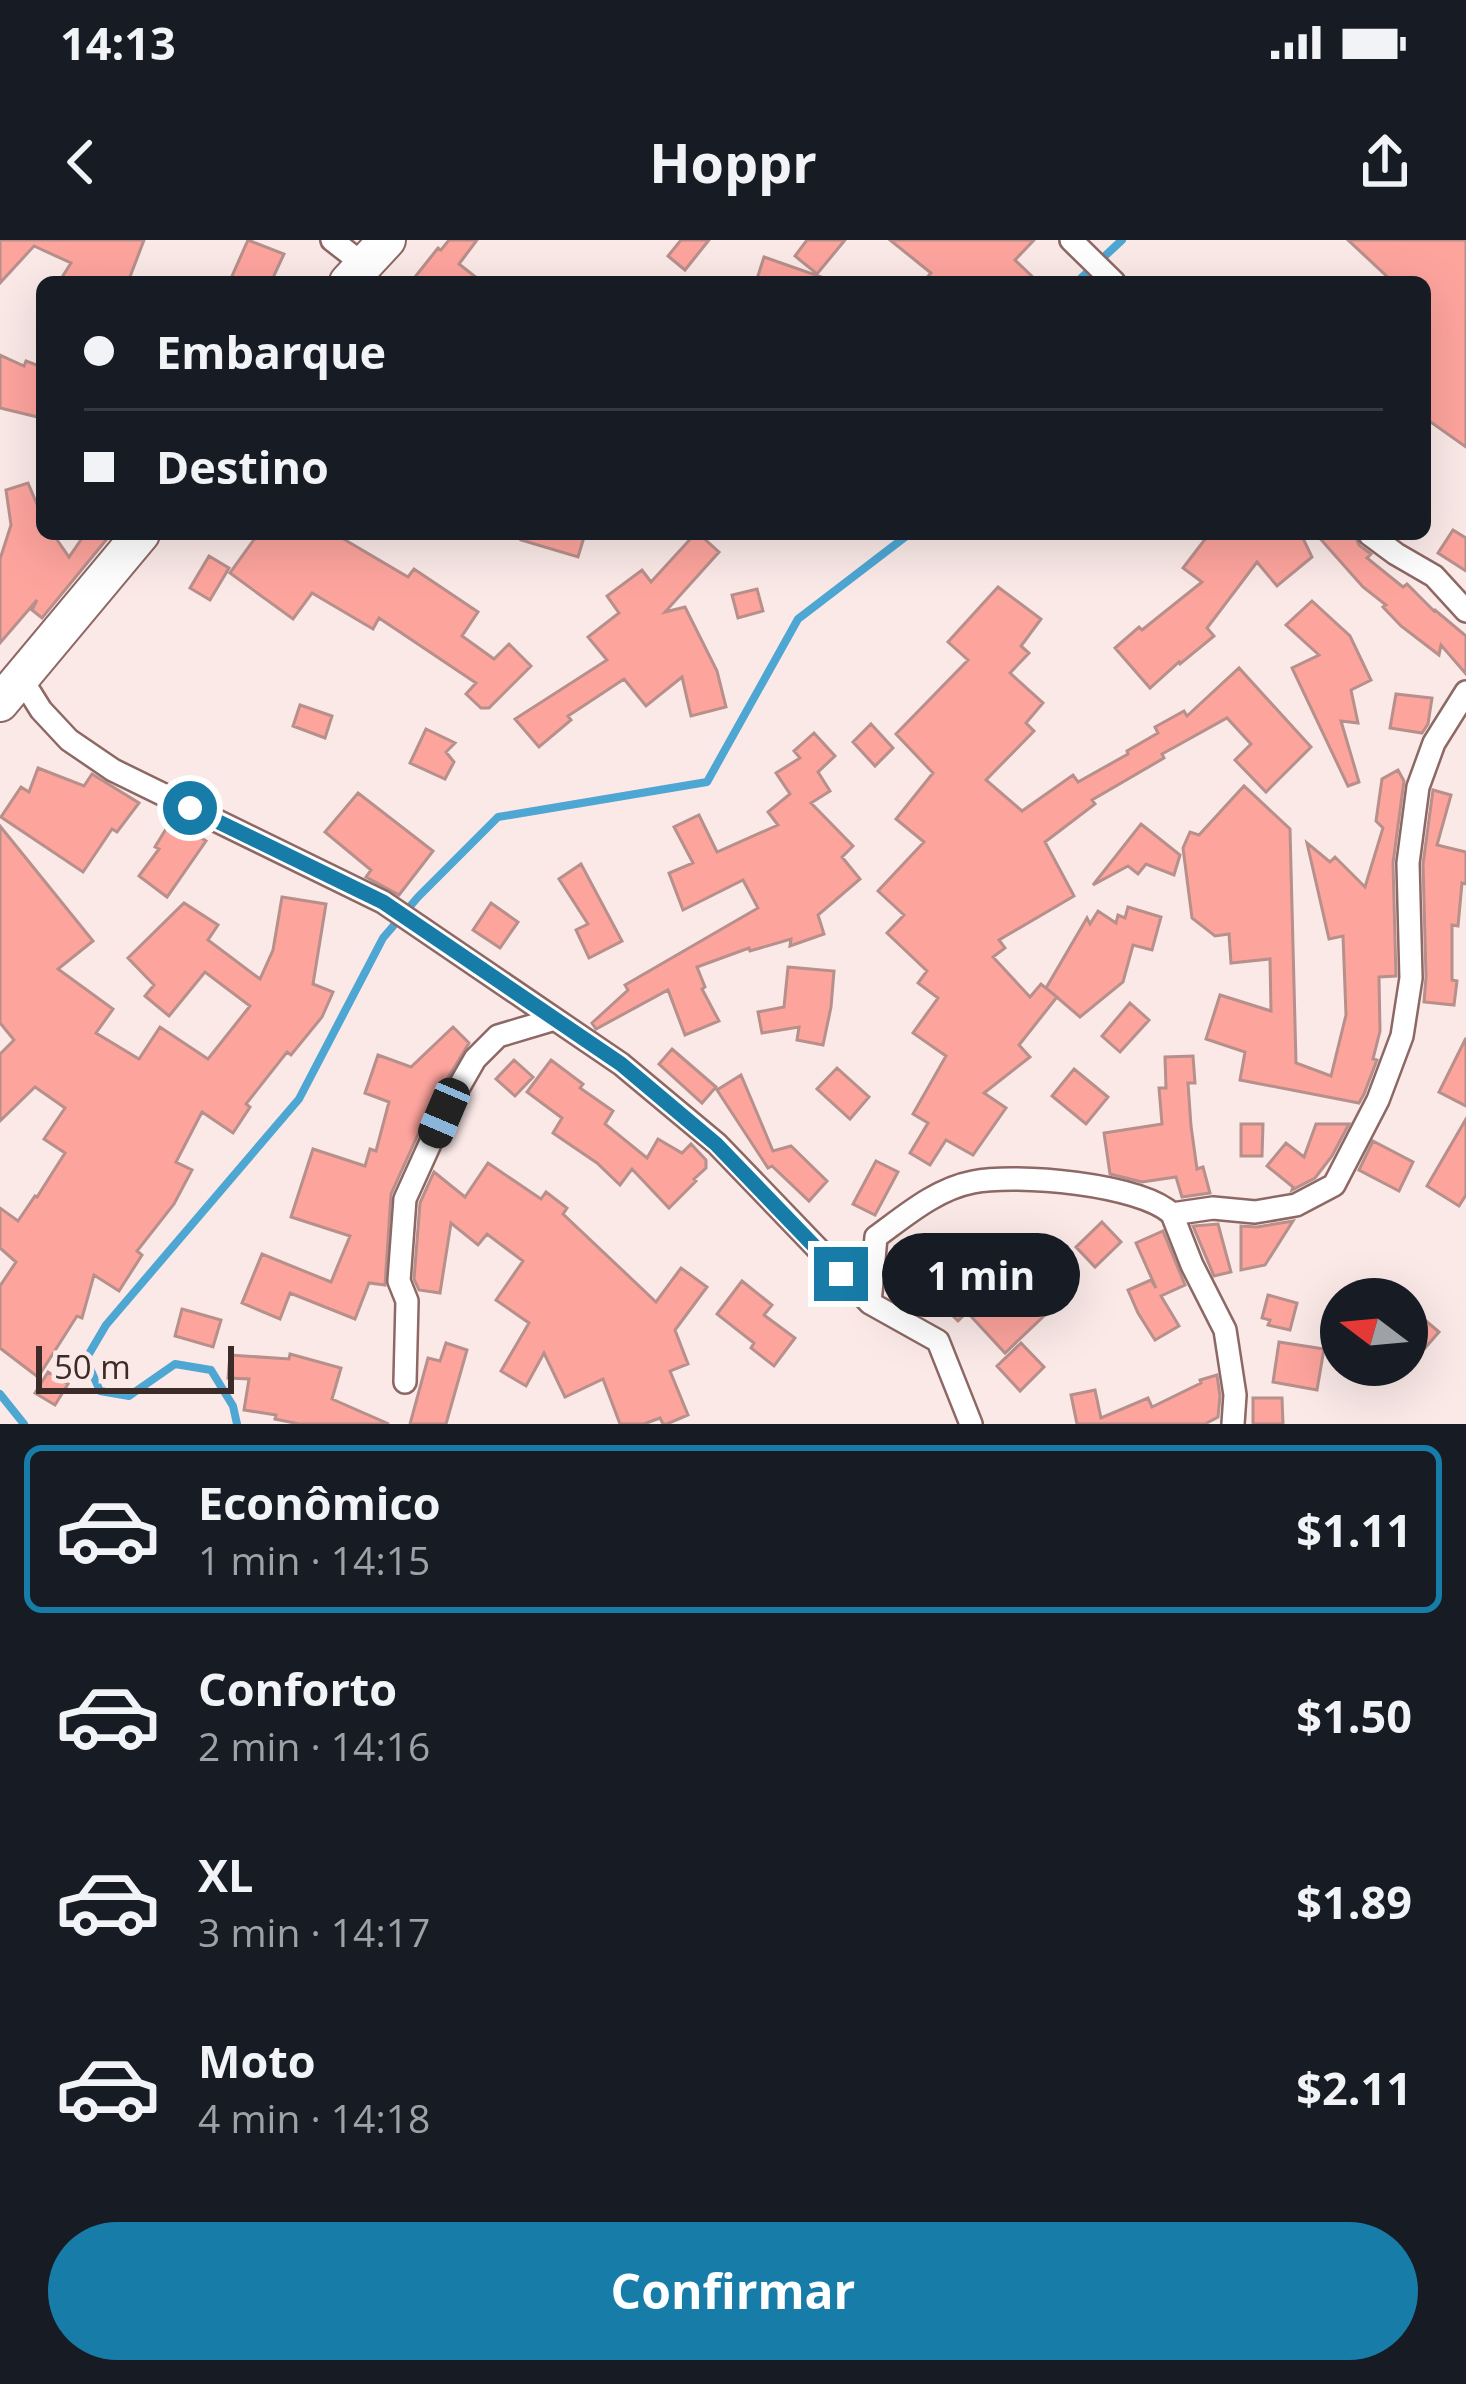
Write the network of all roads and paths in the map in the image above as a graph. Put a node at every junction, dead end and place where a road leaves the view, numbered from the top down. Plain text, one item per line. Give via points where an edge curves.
1 (332, 240) edge
2 (1071, 240) edge
3 (366, 262) edge
4 (1108, 276) edge
5 (136, 540) edge
6 (1377, 540) edge
7 (1466, 611) edge
8 (10, 690) edge
9 (1466, 692) edge
10 (555, 1019) junction
11 (1172, 1214) junction
12 (870, 1303) junction
13 (405, 1382) dead end
14 (970, 1424) edge
15 (1233, 1424) edge

1 - 3 street
2 - 4 street
5 - 8 main road
6 - 7 street via 1434,576
8 - 10 street via 113,770 383,902
9 - 11 street via 1434,742 1418,787 1402,1036 1334,1185 1296,1205
10 - 12 street via 716,1144
10 - 13 street via 498,1036 475,1059 405,1199
11 - 12 street via 1100,1187 1034,1178 971,1182 924,1202 876,1237
11 - 15 street via 1225,1330
12 - 14 street via 938,1341

